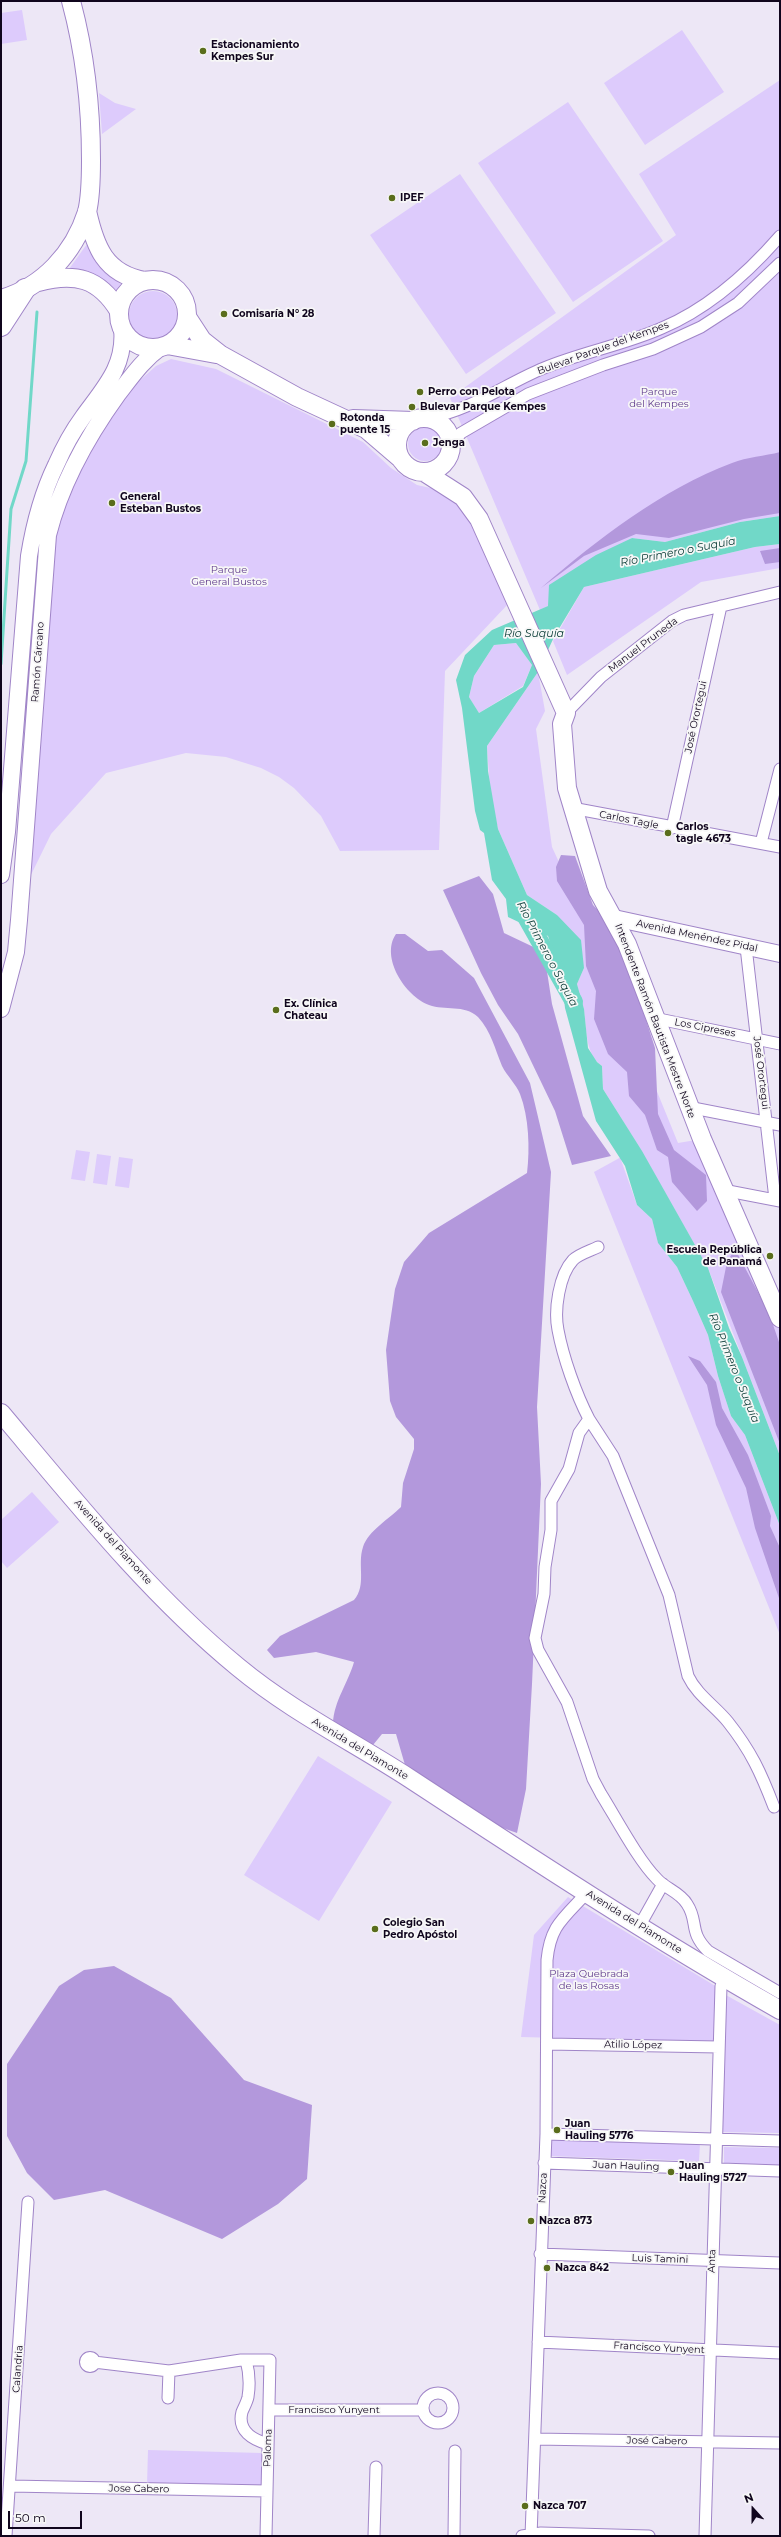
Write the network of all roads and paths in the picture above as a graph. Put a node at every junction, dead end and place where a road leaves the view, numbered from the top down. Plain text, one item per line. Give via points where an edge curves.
1 (71, 1) edge
2 (87, 211) junction
3 (780, 236) edge
4 (780, 263) edge
5 (145, 281) junction
6 (30, 286) junction
7 (1, 299) edge
8 (187, 317) junction
9 (121, 320) junction
10 (1, 326) edge
11 (164, 346) junction
12 (221, 355) junction
13 (348, 419) junction
14 (421, 420) junction
15 (450, 449) junction
16 (401, 459) junction
17 (424, 472) junction
18 (463, 497) junction
19 (780, 592) edge
20 (721, 606) junction
21 (566, 713) junction
22 (780, 769) edge
23 (572, 808) junction
24 (672, 828) junction
25 (761, 843) junction
26 (780, 847) edge
27 (1, 875) edge
28 (614, 918) junction
29 (746, 947) junction
30 (780, 954) edge
31 (1, 1009) edge
32 (654, 1018) junction
33 (757, 1038) junction
34 (780, 1044) edge
35 (688, 1107) junction
36 (767, 1122) junction
37 (780, 1125) edge
38 (723, 1190) junction
39 (778, 1200) edge
40 (598, 1247) dead end
41 (780, 1318) edge
42 (1, 1413) edge
43 (589, 1419) junction
44 (1, 1427) edge
45 (774, 1807) dead end
46 (660, 1881) junction
47 (581, 1899) junction
48 (637, 1923) junction
49 (721, 1986) junction
50 (780, 1993) edge
51 (780, 2010) edge
52 (780, 2021) edge
53 (546, 2044) junction
54 (719, 2047) junction
55 (546, 2134) junction
56 (716, 2138) junction
57 (780, 2141) edge
58 (544, 2163) junction
59 (714, 2168) junction
60 (780, 2171) edge
61 (28, 2202) dead end
62 (540, 2254) junction
63 (712, 2261) junction
64 (780, 2263) edge
65 (538, 2342) junction
66 (709, 2350) junction
67 (780, 2353) edge
68 (246, 2360) junction
69 (94, 2362) dead end
70 (169, 2371) junction
71 (168, 2398) dead end
72 (269, 2410) junction
73 (423, 2410) dead end
74 (268, 2432) junction
75 (249, 2434) junction
76 (535, 2439) junction
77 (708, 2442) junction
78 (780, 2443) edge
79 (268, 2444) junction
80 (455, 2451) dead end
81 (376, 2467) dead end
82 (11, 2486) junction
83 (267, 2491) junction
84 (528, 2535) edge
85 (6, 2536) edge
86 (266, 2536) edge
87 (374, 2536) edge
88 (454, 2536) edge
89 (649, 2536) edge
90 (705, 2536) edge

1 - 2 main road via 88,93 91,172
2 - 5 main road via 96,242 106,260 122,275
2 - 6 main road via 71,246 60,262
3 - 14 street, Bulevar Parque del Kempes via 746,273 682,319 640,337 583,353 544,368 456,411
4 - 15 street, Bulevar Parque del Kempes via 738,303 701,327 660,346 602,364 528,394 461,433
5 - 8 main road via 158,281 176,289 184,300
5 - 9 main road via 127,292
6 - 7 main road
6 - 9 main road via 61,277 78,278 105,292
6 - 10 highway
8 - 11 main road via 179,336
8 - 12 main road via 202,340
9 - 11 main road via 131,340 145,347
9 - 27 main road, Ramón Cárcano via 123,346 118,365 66,446 44,492 35,522 29,556 8,824
11 - 12 main road
11 - 31 main road, Ramón Cárcano via 142,362 92,431 68,476 53,514 44,566 16,952
12 - 13 main road via 297,397
13 - 14 main road
13 - 16 main road via 377,436
14 - 15 main road via 445,428
14 - 16 main road via 403,429 399,437 398,450
15 - 17 main road via 440,467
15 - 18 main road via 451,465
16 - 17 main road via 411,469
17 - 18 main road
18 - 21 main road via 482,524
19 - 20 street, Manuel Pruneda
20 - 21 street, Manuel Pruneda via 684,615 672,621 601,677
20 - 24 street, José Orortegui
21 - 23 main road, Intendente Ramón Bautista Mestre Norte via 562,724 564,762
22 - 25 street
23 - 24 street, Carlos Tagle
23 - 28 main road, Intendente Ramón Bautista Mestre Norte via 602,902
24 - 25 street, Carlos Tagle
25 - 26 street, Carlos Tagle
28 - 29 main road, Avenida Menéndez Pidal
28 - 32 main road, Intendente Ramón Bautista Mestre Norte
29 - 30 main road, Avenida Menéndez Pidal
29 - 33 street, José Orortegui
32 - 33 street, Los Cipreses
32 - 35 main road, Intendente Ramón Bautista Mestre Norte
33 - 34 street, Los Cipreses
33 - 36 street, José Orortegui
35 - 36 street
35 - 38 main road, Intendente Ramón Bautista Mestre Norte
36 - 37 street
36 - 39 street, José Orortegui
38 - 39 street
38 - 41 main road, Intendente Ramón Bautista Mestre Norte
40 - 43 street via 574,1259 568,1268 562,1283 556,1316 562,1347
42 - 48 main road, Avenida del Piamonte via 131,1564 238,1667 296,1711 395,1769
43 - 45 street via 613,1456 670,1595 688,1676 699,1693 727,1721 752,1755
43 - 46 street via 579,1433 569,1469 550,1501 551,1530 544,1594 535,1638 538,1650 568,1702 601,1794
44 - 47 main road, Avenida del Piamonte via 110,1557 226,1668 288,1715
46 - 48 street
46 - 50 street via 679,1894 691,1910 694,1932 698,1941 708,1951
47 - 49 main road, Avenida del Piamonte
47 - 53 street, Nazca via 557,1924 548,1943
48 - 51 main road, Avenida del Piamonte
49 - 52 main road, Avenida del Piamonte
49 - 54 street, Anta
53 - 54 street, Atilio López
53 - 55 street, Nazca
54 - 56 street, Anta
55 - 56 street
55 - 58 street, Nazca
56 - 57 street
56 - 59 street, Anta
58 - 59 street, Juan Hauling
58 - 62 street, Nazca
59 - 60 street, Juan Hauling
59 - 63 street, Anta
61 - 82 street, Calandria
62 - 63 street, Luis Tamini
62 - 65 street, Nazca
63 - 64 street, Luis Tamini
63 - 66 street, Anta
65 - 66 street, Francisco Yunyent
65 - 76 street, Nazca
66 - 67 street, Francisco Yunyent
66 - 77 street, Anta
68 - 70 street
68 - 72 street, Paloma via 270,2360
68 - 75 street via 249,2369 248,2398 242,2414 242,2423
69 - 70 street
70 - 71 street
72 - 73 street, Francisco Yunyent
72 - 74 street, Paloma
74 - 75 street
74 - 79 street, Paloma
75 - 79 street via 252,2440
76 - 77 street, José Cabero
76 - 84 street, Nazca
77 - 78 street, José Cabero
77 - 90 street, Anta
79 - 83 street, Paloma
80 - 88 street
81 - 87 street
82 - 83 street, Jose Cabero
82 - 85 street, Calandria
83 - 86 street, Paloma
84 - 89 street

